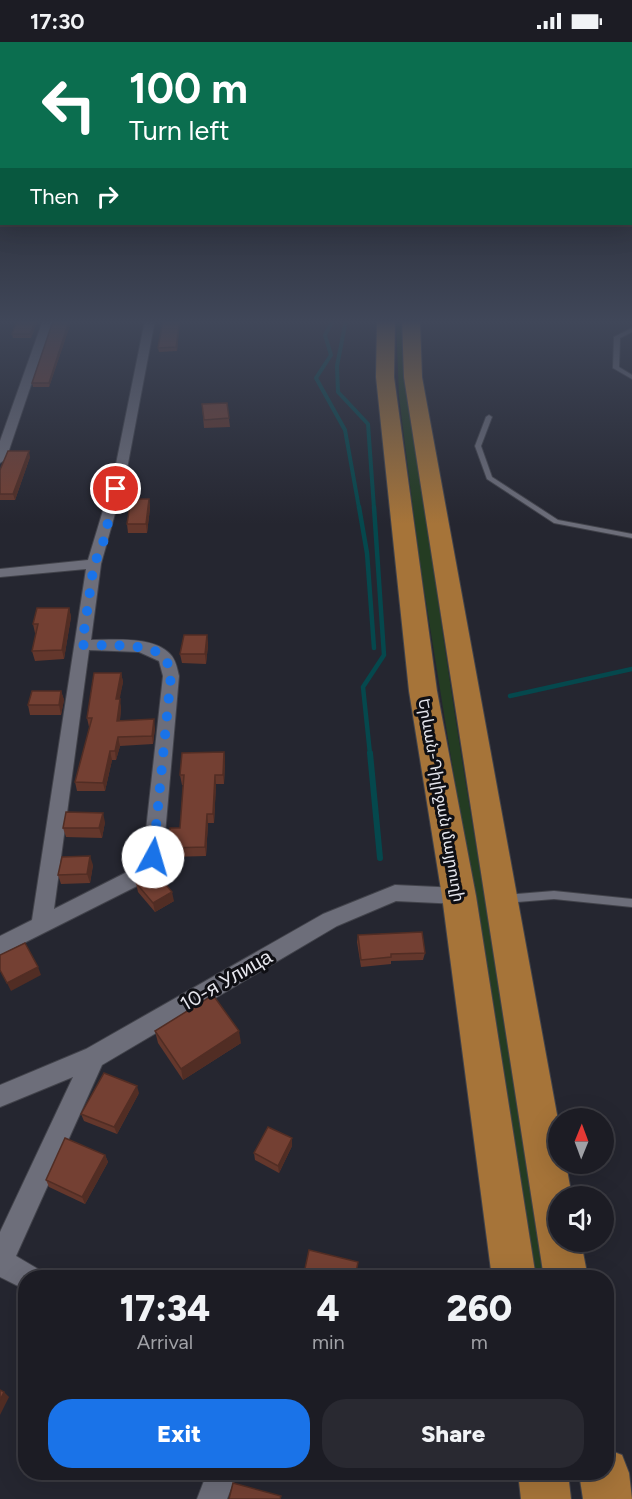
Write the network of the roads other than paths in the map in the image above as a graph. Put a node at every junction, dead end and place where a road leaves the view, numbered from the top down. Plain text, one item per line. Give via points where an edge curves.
1 (25, 388) edge
2 (137, 388) edge
3 (386, 388) edge
4 (416, 388) edge
5 (489, 417) dead end
6 (0, 459) edge
7 (632, 536) edge
8 (94, 564) junction
9 (0, 573) edge
10 (82, 645) junction
11 (459, 896) junction
12 (501, 899) junction
13 (632, 903) edge
14 (42, 923) junction
15 (0, 946) edge
16 (94, 1057) junction
17 (0, 1096) edge
18 (549, 1186) edge
19 (561, 1252) edge
20 (0, 1261) edge
21 (513, 1270) edge
22 (564, 1270) edge
23 (18, 1272) edge
24 (219, 1480) edge
25 (544, 1480) edge
26 (605, 1480) edge
27 (212, 1499) edge
28 (546, 1499) edge
29 (608, 1499) edge

1 - 6 street
2 - 8 street via 120,474
3 - 11 highway, Երևան-Դիլիջան մայրուղի via 423,691
4 - 12 highway
5 - 7 lane via 478,446 489,478 556,522
8 - 9 street
8 - 10 street
10 - 14 street
10 - 14 street via 148,648 166,659 171,675 153,857 138,876
11 - 16 street, 10-я Улица via 395,893 330,920
11 - 21 highway, Երևան-Դիլիջան մայրուղի
12 - 13 lane via 554,895
12 - 18 highway
14 - 15 street
16 - 17 street, 10-я Улица
16 - 20 street
19 - 22 highway
20 - 23 street
24 - 27 street
25 - 28 highway
26 - 29 highway

